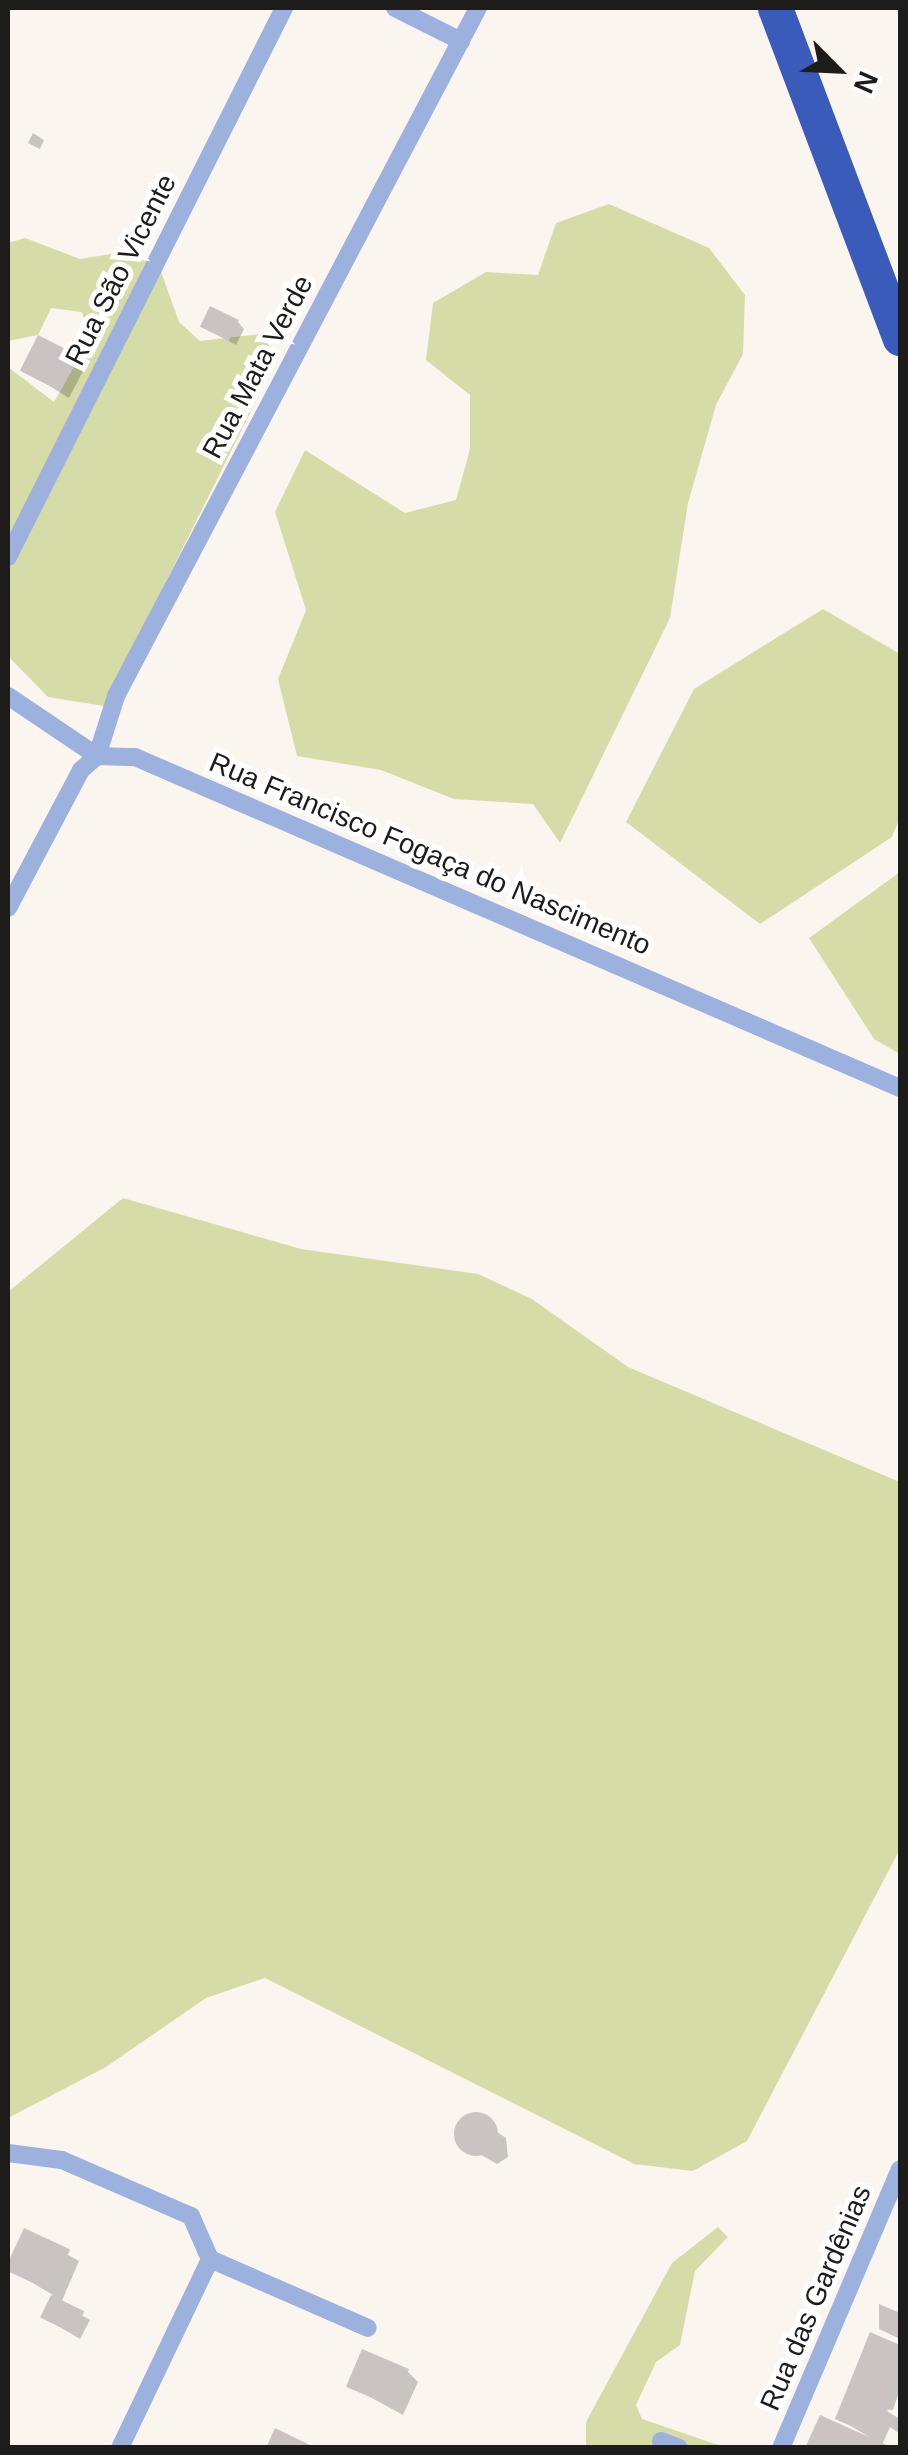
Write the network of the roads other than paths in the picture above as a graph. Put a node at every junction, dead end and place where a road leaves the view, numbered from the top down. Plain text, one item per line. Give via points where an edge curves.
1 (284, 8) edge
2 (394, 8) edge
3 (478, 8) edge
4 (776, 8) edge
5 (460, 41) junction
6 (900, 338) edge
7 (8, 557) edge
8 (8, 696) edge
9 (97, 756) junction
10 (8, 908) edge
11 (900, 1088) edge
12 (8, 2153) edge
13 (900, 2169) edge
14 (210, 2259) junction
15 (368, 2328) dead end
16 (120, 2448) edge
17 (781, 2448) edge

1 - 7 street, Rua São Vicente
2 - 5 street
3 - 5 street, Rua Mata Verde
4 - 6 highway
5 - 9 street, Rua Mata Verde via 116,696
8 - 9 street
9 - 10 street
9 - 11 street, Rua Francisco Fogaça do Nascimento via 135,756
12 - 14 street via 62,2160 191,2216
13 - 17 street, Rua das Gardênias
14 - 15 street
14 - 16 street

